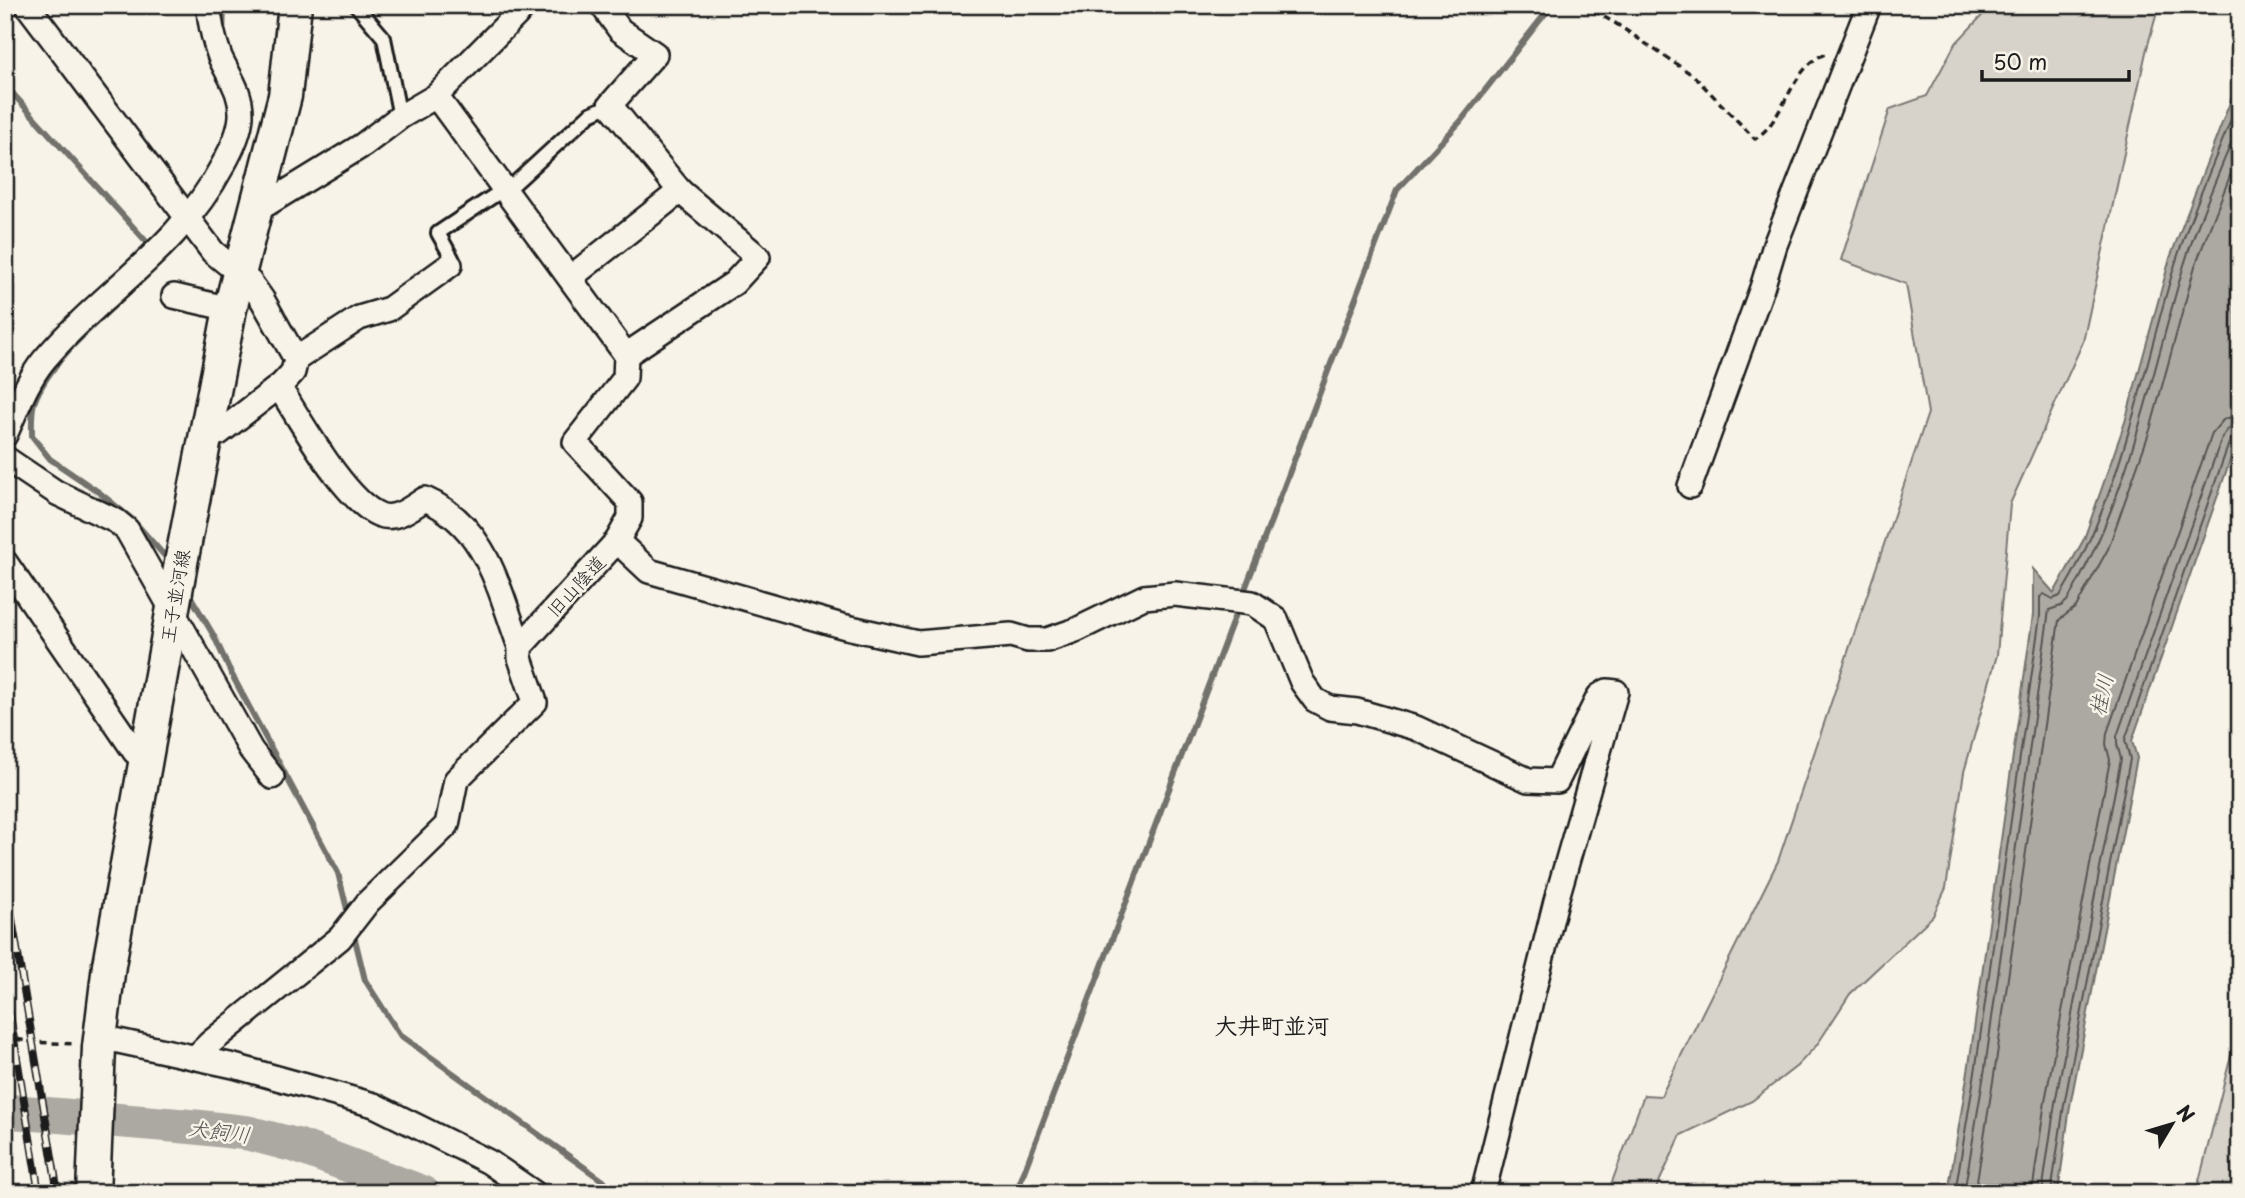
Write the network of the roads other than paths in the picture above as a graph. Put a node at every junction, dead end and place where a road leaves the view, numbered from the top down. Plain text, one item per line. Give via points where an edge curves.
1 (27, 5) edge
2 (209, 5) edge
3 (295, 5) edge
4 (356, 5) edge
5 (526, 5) edge
6 (602, 5) edge
7 (1869, 5) edge
8 (436, 96) junction
9 (610, 105) junction
10 (400, 117) junction
11 (504, 189) junction
12 (680, 191) junction
13 (257, 211) junction
14 (188, 218) junction
15 (450, 265) joint
16 (240, 274) junction
17 (570, 278) junction
18 (174, 296) dead end
19 (230, 309) junction
20 (626, 355) junction
21 (296, 359) junction
22 (279, 387) junction
23 (5, 435) edge
24 (204, 437) junction
25 (5, 458) edge
26 (1689, 486) dead end
27 (617, 541) junction
28 (5, 562) edge
29 (173, 608) junction
30 (520, 647) junction
31 (146, 760) junction
32 (272, 777) dead end
33 (100, 1042) junction
34 (197, 1056) junction
35 (93, 1190) edge
36 (534, 1193) edge
37 (1483, 1193) edge

1 - 14 street
2 - 14 street via 209,24 240,95 241,118 232,149 207,195
3 - 13 main road, 王子並河線 via 285,96
4 - 10 lane via 384,38
5 - 8 street
6 - 9 street via 620,30 656,54
7 - 26 street via 1775,245
8 - 10 street
8 - 11 street
9 - 11 lane via 590,114
9 - 12 street
10 - 13 street
11 - 15 lane via 438,233 452,258
11 - 17 street
12 - 17 street
12 - 20 street via 758,257 734,283
13 - 16 main road, 王子並河線
14 - 16 street via 213,251
14 - 23 street via 155,256 45,359 30,379
15 - 21 street via 389,309 359,318
16 - 19 main road, 王子並河線
16 - 21 street via 262,299
17 - 20 street
18 - 19 street
19 - 24 main road, 王子並河線
20 - 27 street, 旧山陰道 via 625,378 575,442 630,502 629,518
21 - 22 street via 293,372
22 - 24 street via 219,433
22 - 30 street via 344,485 363,504 382,516 399,516 425,499 444,508 470,531 486,554
24 - 29 main road, 王子並河線
25 - 29 street via 57,493 127,530
27 - 30 street, 旧山陰道
27 - 37 street via 649,571 918,643 1011,635 1047,640 1144,597 1175,594 1252,603 1276,619 1302,682 1315,700 1330,708 1416,728 1528,780 1557,781 1599,696 1616,692 1556,901
28 - 31 street via 135,752
29 - 31 main road, 王子並河線
29 - 32 street via 251,750
30 - 34 street via 535,702 456,780 447,825 368,902 340,938
31 - 33 main road, 王子並河線 via 109,965
33 - 34 street
33 - 35 main road, 王子並河線
34 - 36 street via 374,1105 489,1162

